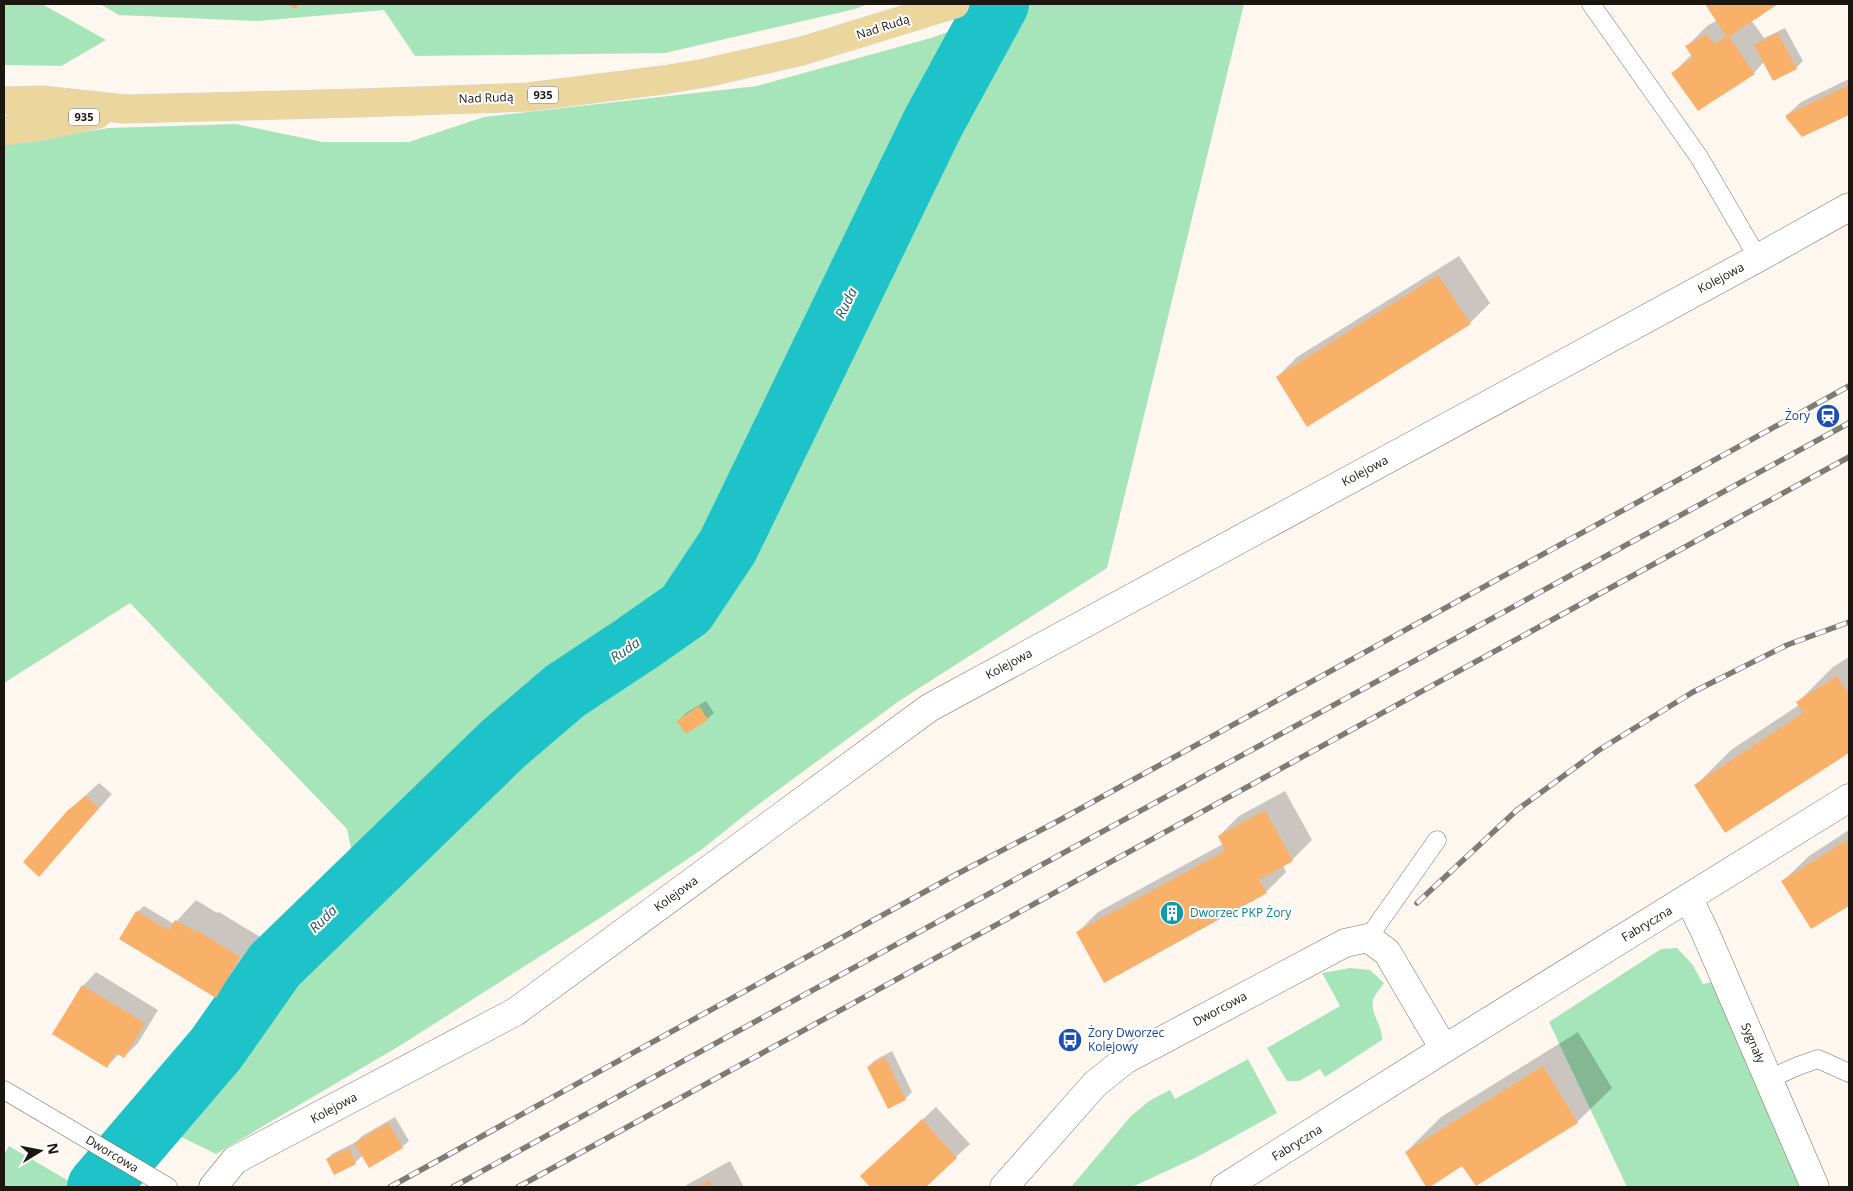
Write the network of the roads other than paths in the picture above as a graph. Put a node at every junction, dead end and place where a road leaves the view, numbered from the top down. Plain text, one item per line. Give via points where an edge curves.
1 (1591, 4) edge
2 (953, 5) edge
3 (4, 101) edge
4 (125, 109) junction
5 (4, 130) edge
6 (1849, 207) edge
7 (1758, 258) junction
8 (1849, 798) edge
9 (1437, 840) dead end
10 (1689, 899) junction
11 (1368, 938) junction
12 (1444, 1049) junction
13 (1849, 1073) edge
14 (1769, 1079) junction
15 (4, 1090) edge
16 (168, 1187) edge
17 (213, 1187) edge
18 (1004, 1187) edge
19 (1225, 1187) edge
20 (1815, 1187) edge

1 - 7 lane via 1699,157
2 - 4 main road, Nad Rudą / 935 via 850,38 768,59 705,73 592,90 359,103
3 - 4 main road, Nad Rudą / 935 via 42,100
4 - 5 main road, Nad Rudą / 935 via 43,126
6 - 7 street, Kolejowa
7 - 17 street, Kolejowa via 930,708 515,1012 235,1160
8 - 10 street, Fabryczna
9 - 11 lane
10 - 12 street, Fabryczna
10 - 14 street, Sygnały
11 - 12 street via 1387,952
11 - 18 street, Dworcowa via 1345,943 1125,1060 1095,1084
12 - 19 street, Fabryczna
13 - 14 lane via 1818,1059
14 - 20 street, Sygnały
15 - 16 lane, Dworcowa

